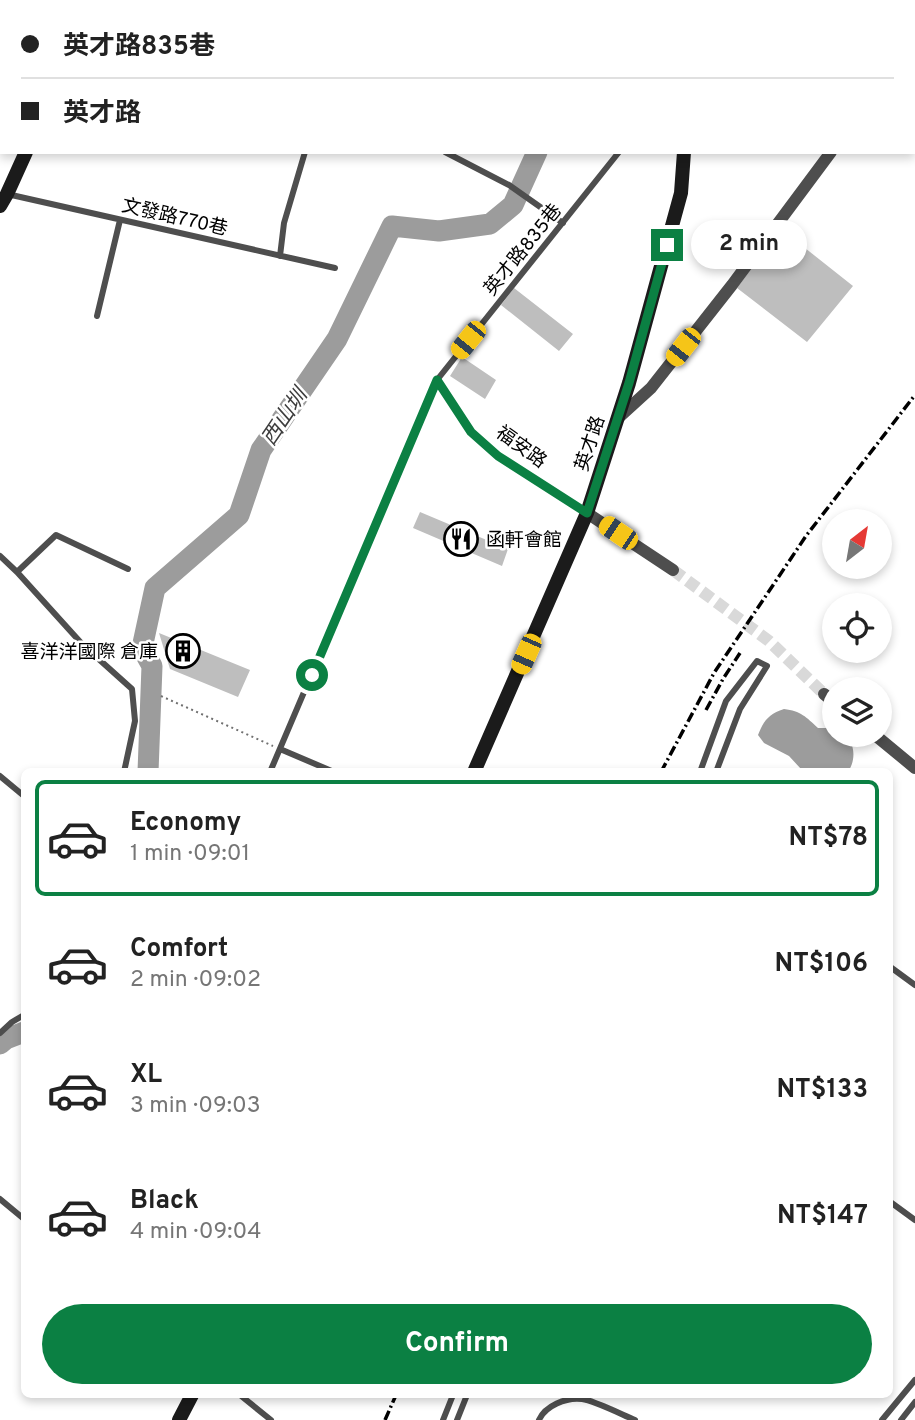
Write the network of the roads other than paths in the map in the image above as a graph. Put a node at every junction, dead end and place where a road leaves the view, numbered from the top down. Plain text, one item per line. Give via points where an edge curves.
1 (25, 154) edge
2 (304, 154) edge
3 (449, 154) edge
4 (617, 154) edge
5 (684, 154) edge
6 (830, 154) edge
7 (4, 200) edge
8 (120, 220) junction
9 (563, 223) junction
10 (280, 256) junction
11 (335, 268) dead end
12 (97, 316) dead end
13 (437, 380) junction
14 (616, 419) junction
15 (587, 513) junction
16 (0, 556) edge
17 (128, 569) dead end
18 (673, 570) tunnel mouth
19 (17, 572) junction
20 (890, 747) edge
21 (280, 749) junction
22 (125, 768) edge
23 (272, 768) edge
24 (325, 768) edge
25 (476, 768) edge
26 (701, 768) edge
27 (718, 768) edge
28 (915, 768) edge
29 (0, 776) edge
30 (21, 794) edge
31 (893, 969) edge
32 (915, 985) edge
33 (21, 1017) edge
34 (0, 1033) edge
35 (0, 1199) edge
36 (893, 1204) edge
37 (21, 1216) edge
38 (915, 1220) edge
39 (915, 1380) edge
40 (190, 1398) edge
41 (244, 1398) edge
42 (452, 1398) edge
43 (466, 1398) edge
44 (915, 1402) edge
45 (179, 1420) edge
46 (271, 1420) edge
47 (443, 1420) edge
48 (457, 1420) edge
49 (539, 1420) edge
50 (635, 1420) edge
51 (882, 1420) edge
52 (901, 1420) edge

1 - 7 street
2 - 10 lane via 284,223
3 - 9 lane via 509,184
4 - 9 lane, 英才路835巷
5 - 14 street, 英才路 via 681,193
6 - 14 street via 651,388
7 - 8 lane, 文發路770巷
8 - 10 lane, 文發路770巷
8 - 12 lane
9 - 13 lane, 英才路835巷
10 - 11 lane, 文發路770巷
13 - 15 lane, 福安路 via 471,432 498,456
13 - 21 lane, 英才路835巷
14 - 15 street, 英才路
15 - 18 street, 福安路
15 - 25 street, 英才路
16 - 19 lane
17 - 19 lane via 56,535
19 - 22 lane via 83,645 132,689 135,721
20 - 28 street
21 - 23 lane, 英才路835巷
21 - 24 lane
26 - 27 lane via 726,701 757,661 767,666 740,709
29 - 30 lane
31 - 32 lane
33 - 34 lane
35 - 37 lane
36 - 38 lane
39 - 51 lane
40 - 45 street
41 - 46 lane
42 - 47 lane
43 - 48 lane
44 - 52 lane
49 - 50 lane via 543,1412 562,1401 583,1399

